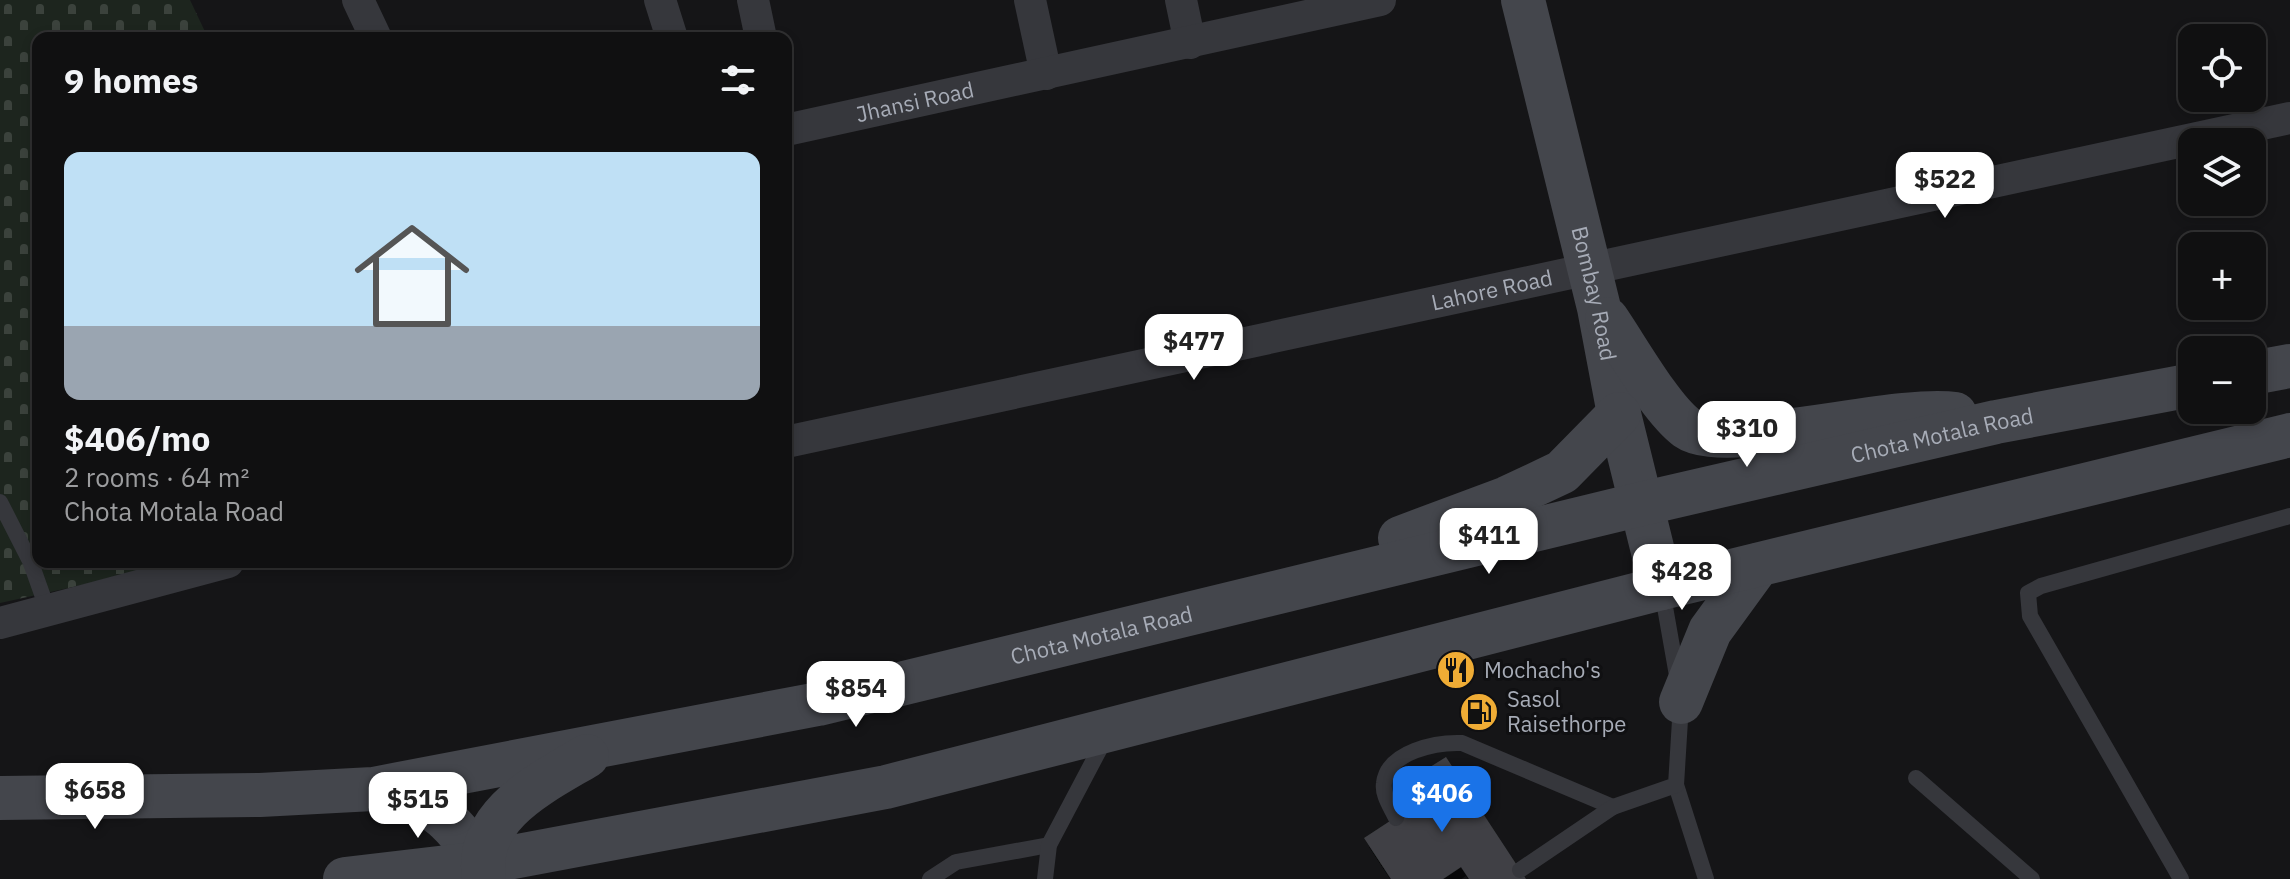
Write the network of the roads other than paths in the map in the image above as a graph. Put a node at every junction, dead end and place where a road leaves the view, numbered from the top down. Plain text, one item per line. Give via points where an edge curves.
1 (358, 0) edge
2 (660, 0) edge
3 (753, 0) edge
4 (1030, 0) edge
5 (1181, 0) edge
6 (1380, 0) edge
7 (1523, 0) edge
8 (373, 32) edge
9 (670, 32) edge
10 (760, 32) edge
11 (1190, 43) junction
12 (1046, 74) junction
13 (2290, 118) edge
14 (792, 129) edge
15 (1594, 287) junction
16 (2290, 366) edge
17 (2266, 370) edge
18 (2178, 388) edge
19 (1619, 414) junction
20 (1996, 422) junction
21 (2290, 435) edge
22 (792, 441) edge
23 (0, 502) edge
24 (1641, 504) junction
25 (2290, 516) edge
26 (1758, 565) junction
27 (32, 566) edge
28 (33, 568) edge
29 (206, 568) edge
30 (1321, 583) junction
31 (1662, 588) junction
32 (48, 611) junction
33 (0, 623) edge
34 (1681, 702) junction
35 (1110, 729) junction
36 (606, 744) junction
37 (1916, 778) dead end
38 (1676, 785) junction
39 (373, 789) junction
40 (0, 798) edge
41 (1613, 807) junction
42 (1396, 818) dead end
43 (648, 834) junction
44 (1049, 845) junction
45 (1520, 870) dead end
46 (482, 871) edge
47 (345, 879) edge
48 (353, 879) edge
49 (577, 879) edge
50 (930, 879) edge
51 (1045, 879) edge
52 (1706, 879) edge
53 (2032, 879) edge
54 (2181, 879) edge

1 - 8 street
2 - 9 street
3 - 10 street
4 - 12 street
5 - 11 street
6 - 11 street, Jhansi Road
7 - 15 street, Bombay Road
11 - 12 street, Jhansi Road
12 - 14 street, Jhansi Road
13 - 15 street, Lahore Road
15 - 19 street, Bombay Road
15 - 20 street via 1673,415 1694,433 1738,436 1933,411
15 - 22 street, Lahore Road
16 - 17 street
18 - 20 street, Chota Motala Road
19 - 24 street, Bombay Road
19 - 30 street via 1562,472 1381,545
20 - 24 street, Chota Motala Road
21 - 26 street
23 - 27 lane
24 - 30 street, Chota Motala Road
24 - 31 street, Bombay Road
25 - 54 lane via 2028,593 2030,616
26 - 31 street
26 - 34 street via 1710,631
28 - 32 lane
29 - 32 street
30 - 36 street, Chota Motala Road via 818,704
31 - 34 lane
31 - 35 street
32 - 33 street
34 - 38 lane
35 - 43 street via 886,787
35 - 44 lane
36 - 39 street, Chota Motala Road
36 - 46 street via 501,814 488,835
37 - 53 lane
38 - 41 lane
38 - 52 lane
39 - 40 street, Chota Motala Road
39 - 46 street via 413,797 428,806 454,827
41 - 42 lane via 1462,743 1439,742 1406,756 1387,773 1384,792
41 - 45 lane
43 - 46 street
43 - 49 street
44 - 50 lane via 956,862
44 - 51 lane
46 - 48 street
47 - 48 street

